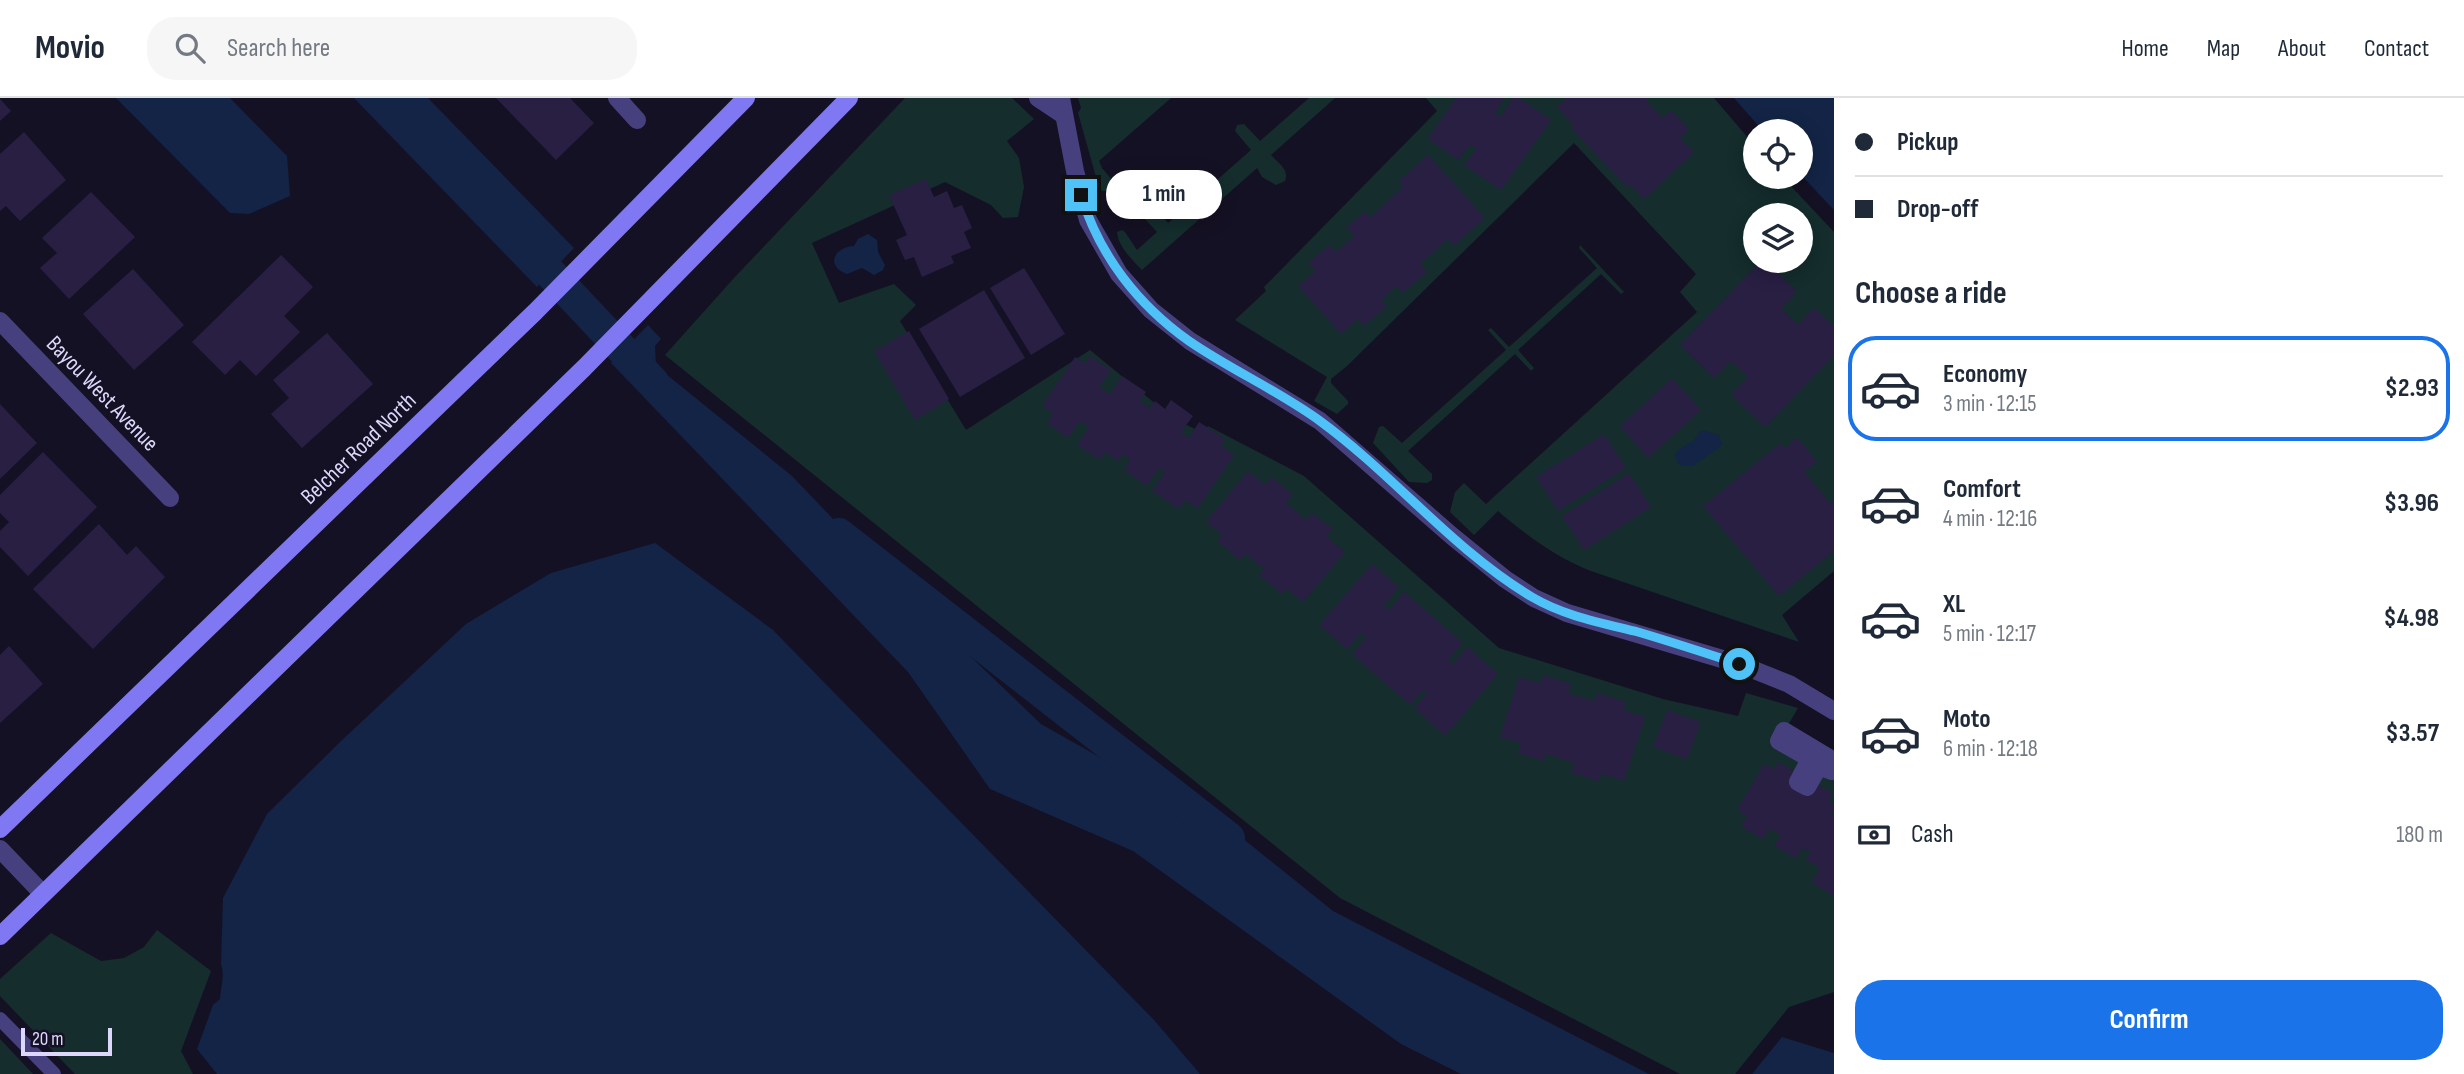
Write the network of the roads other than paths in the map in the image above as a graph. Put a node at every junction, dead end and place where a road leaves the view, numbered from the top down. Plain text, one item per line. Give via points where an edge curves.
1 (617, 98) edge
2 (746, 98) edge
3 (849, 98) edge
4 (1038, 98) edge
5 (1062, 106) edge
6 (637, 120) dead end
7 (0, 321) edge
8 (170, 498) dead end
9 (1834, 711) edge
10 (1834, 761) edge
11 (1834, 767) edge
12 (0, 829) edge
13 (0, 849) edge
14 (43, 894) junction
15 (0, 936) edge
16 (0, 1018) edge
17 (54, 1074) edge

1 - 6 street
2 - 12 main road, Belcher Road North via 535,312
3 - 14 main road via 584,368
4 - 5 street
5 - 9 street via 1088,220 1119,274 1151,310 1190,341 1320,421 1452,536 1534,598 1567,613 1739,664 1788,684
7 - 8 street, Bayou West Avenue
10 - 11 street via 1784,732 1779,741 1809,758 1798,782 1807,787 1819,766 1832,771
13 - 14 street
14 - 15 main road
16 - 17 lane

